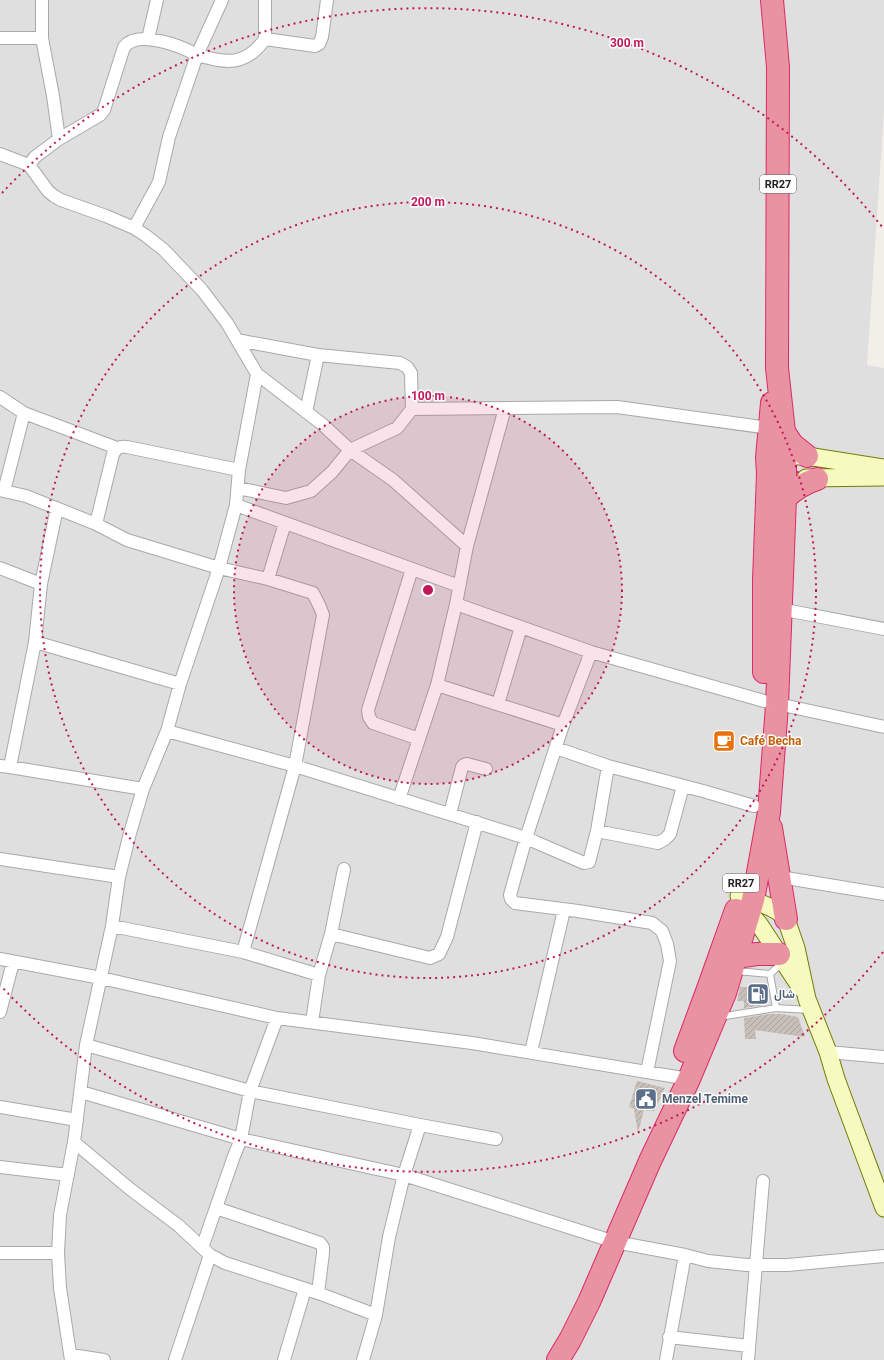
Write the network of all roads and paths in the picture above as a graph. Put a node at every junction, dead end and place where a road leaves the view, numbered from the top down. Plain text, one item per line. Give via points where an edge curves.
1 (42, 0) edge
2 (157, 0) edge
3 (222, 0) edge
4 (265, 0) edge
5 (327, 0) edge
6 (772, 0) edge
7 (0, 38) edge
8 (42, 38) junction
9 (148, 39) junction
10 (265, 39) junction
11 (197, 55) junction
12 (59, 139) junction
13 (0, 154) edge
14 (29, 165) junction
15 (134, 228) junction
16 (237, 340) junction
17 (318, 354) junction
18 (257, 374) junction
19 (0, 397) edge
20 (505, 408) junction
21 (412, 409) junction
22 (306, 412) junction
23 (24, 414) junction
24 (777, 430) junction
25 (117, 448) junction
26 (350, 450) junction
27 (807, 456) junction
28 (776, 466) junction
29 (884, 468) edge
30 (239, 470) junction
31 (884, 477) edge
32 (817, 479) junction
33 (238, 488) junction
34 (2, 490) edge
35 (785, 498) junction
36 (236, 505) junction
37 (57, 508) junction
38 (285, 523) junction
39 (96, 524) junction
40 (467, 546) junction
41 (0, 568) edge
42 (219, 568) junction
43 (412, 569) junction
44 (268, 579) junction
45 (41, 584) junction
46 (459, 586) junction
47 (456, 604) junction
48 (780, 608) junction
49 (521, 627) junction
50 (884, 629) edge
51 (35, 642) junction
52 (590, 652) junction
53 (180, 684) junction
54 (437, 685) junction
55 (770, 703) junction
56 (498, 704) junction
57 (563, 725) junction
58 (884, 727) edge
59 (167, 731) junction
60 (419, 739) junction
61 (556, 748) junction
62 (5, 766) edge
63 (295, 766) junction
64 (608, 766) junction
65 (486, 768) dead end
66 (683, 786) junction
67 (143, 789) junction
68 (399, 799) junction
69 (762, 809) junction
70 (450, 814) junction
71 (477, 822) junction
72 (596, 831) junction
73 (526, 838) junction
74 (0, 859) edge
75 (344, 869) dead end
76 (119, 877) junction
77 (780, 877) junction
78 (884, 894) edge
79 (745, 904) junction
80 (564, 910) junction
81 (786, 919) junction
82 (112, 926) junction
83 (331, 934) junction
84 (243, 952) junction
85 (788, 954) junction
86 (0, 959) edge
87 (13, 962) junction
88 (734, 964) junction
89 (770, 974) junction
90 (319, 975) junction
91 (100, 978) junction
92 (809, 1004) junction
93 (776, 1008) junction
94 (0, 1012) edge
95 (277, 1018) junction
96 (705, 1020) junction
97 (312, 1022) junction
98 (86, 1045) junction
99 (531, 1052) junction
100 (828, 1052) junction
101 (884, 1057) edge
102 (647, 1072) junction
103 (682, 1078) junction
104 (250, 1091) junction
105 (81, 1092) junction
106 (0, 1107) edge
107 (77, 1120) junction
108 (420, 1125) junction
109 (241, 1139) junction
110 (496, 1139) dead end
111 (74, 1142) junction
112 (0, 1166) edge
113 (68, 1175) junction
114 (404, 1175) junction
115 (762, 1181) dead end
116 (216, 1208) junction
117 (884, 1208) edge
118 (609, 1240) junction
119 (206, 1251) junction
120 (0, 1253) edge
121 (58, 1253) junction
122 (685, 1255) junction
123 (884, 1256) edge
124 (755, 1265) junction
125 (304, 1289) junction
126 (318, 1293) junction
127 (376, 1315) junction
128 (669, 1337) junction
129 (749, 1346) junction
130 (71, 1357) edge
131 (104, 1360) edge
132 (175, 1360) edge
133 (284, 1360) edge
134 (363, 1360) edge
135 (543, 1360) edge
136 (558, 1360) edge
137 (666, 1360) edge
138 (748, 1360) edge

1 - 8 street
2 - 9 street
3 - 11 street
4 - 10 street
5 - 10 street via 319,44 315,46
6 - 24 highway, RR27 via 778,67
7 - 8 street
8 - 12 street
9 - 11 street via 183,47
9 - 12 street via 131,41 124,47 104,110 100,115
10 - 11 street via 253,53 234,62 217,61
11 - 15 street via 169,138 159,182
12 - 14 street via 35,157
13 - 14 street
14 - 15 street via 54,196
15 - 16 street via 164,250 202,290
16 - 17 street
16 - 18 street
17 - 21 street via 400,364 406,367 411,373
17 - 22 street
18 - 22 street
18 - 30 street
19 - 23 street
20 - 21 street
20 - 24 street via 617,407
20 - 40 street
21 - 26 street via 397,428
22 - 26 street
23 - 25 street
23 - 34 street
24 - 27 highway
24 - 28 highway, RR27
25 - 30 street via 127,447
25 - 39 street via 113,454
26 - 33 street via 332,472 311,491 286,498
26 - 40 street via 393,480
27 - 28 street
27 - 29 street
28 - 32 street
28 - 35 highway, RR27
28 - 55 highway, RR27 via 764,580
30 - 33 street
31 - 32 street
32 - 35 highway via 797,487
33 - 36 street
34 - 37 street
35 - 48 highway, RR27
36 - 38 street
36 - 42 street
37 - 39 street
37 - 45 street
38 - 43 street
38 - 44 street
39 - 42 street via 127,540
40 - 46 street
41 - 45 street
42 - 44 street
42 - 53 street
43 - 46 street
43 - 60 street via 368,710 373,723
44 - 63 street via 313,593 323,615
45 - 51 street
46 - 47 street
47 - 49 street
47 - 54 street
48 - 50 street
48 - 55 highway, RR27
49 - 52 street
49 - 56 street
51 - 53 street
51 - 62 street
52 - 55 street
52 - 57 street
53 - 59 street
54 - 56 street
54 - 60 street
55 - 58 street
55 - 69 highway, RR27
56 - 57 street
57 - 61 street
59 - 63 street
59 - 67 street
60 - 68 street
61 - 64 street
61 - 73 street
62 - 67 street
63 - 68 street
63 - 84 street
64 - 66 street
64 - 72 street
65 - 70 street via 467,764 462,767
66 - 69 street
66 - 72 street via 670,834 665,839 658,842
67 - 76 street
68 - 70 street
69 - 77 highway
69 - 79 highway, RR27
70 - 71 street
71 - 73 street
71 - 83 street via 447,937 439,954 430,958
72 - 73 street via 589,862 584,863
73 - 80 street via 510,894 512,899 515,904
74 - 76 street
75 - 83 street
76 - 82 street
77 - 78 street
77 - 81 highway
79 - 81 street via 779,912
79 - 85 street via 759,924
79 - 88 highway, RR27
79 - 96 highway, RR27 via 710,986
80 - 99 street
80 - 102 street via 652,923 662,931 670,961
81 - 85 street
82 - 84 street
82 - 91 street
83 - 90 street
84 - 90 street
85 - 88 highway via 757,954
85 - 89 lane
85 - 92 street
86 - 87 street
87 - 91 street
87 - 94 street
88 - 89 lane
88 - 96 highway, RR27 via 725,993
89 - 93 lane
90 - 97 street
91 - 95 street
91 - 98 street
92 - 93 lane
92 - 100 street
93 - 96 lane
95 - 97 street
95 - 104 street
96 - 103 highway, RR27
97 - 99 street
98 - 104 street
98 - 105 street
99 - 102 street
100 - 101 street
100 - 117 street
102 - 103 street
103 - 118 highway, RR27
104 - 108 street
104 - 109 street
105 - 107 street
105 - 109 street
106 - 107 street
107 - 111 street
108 - 110 street
108 - 114 street
109 - 114 street
109 - 116 street
111 - 113 street
111 - 119 street via 179,1226
112 - 113 street
113 - 121 street via 60,1215
114 - 118 street
114 - 127 street via 389,1237
115 - 124 street
116 - 119 street
116 - 126 street via 320,1244 323,1253
118 - 122 street
118 - 135 highway, RR27
118 - 136 highway, RR27 via 589,1302
119 - 125 street via 225,1263
119 - 132 street
120 - 121 street
121 - 130 street via 60,1288
122 - 124 street via 708,1261
122 - 128 street
123 - 124 street via 788,1265
124 - 129 street
125 - 126 street
125 - 133 street
126 - 127 street
127 - 134 street
128 - 129 street
128 - 137 street
129 - 138 street
130 - 131 street

